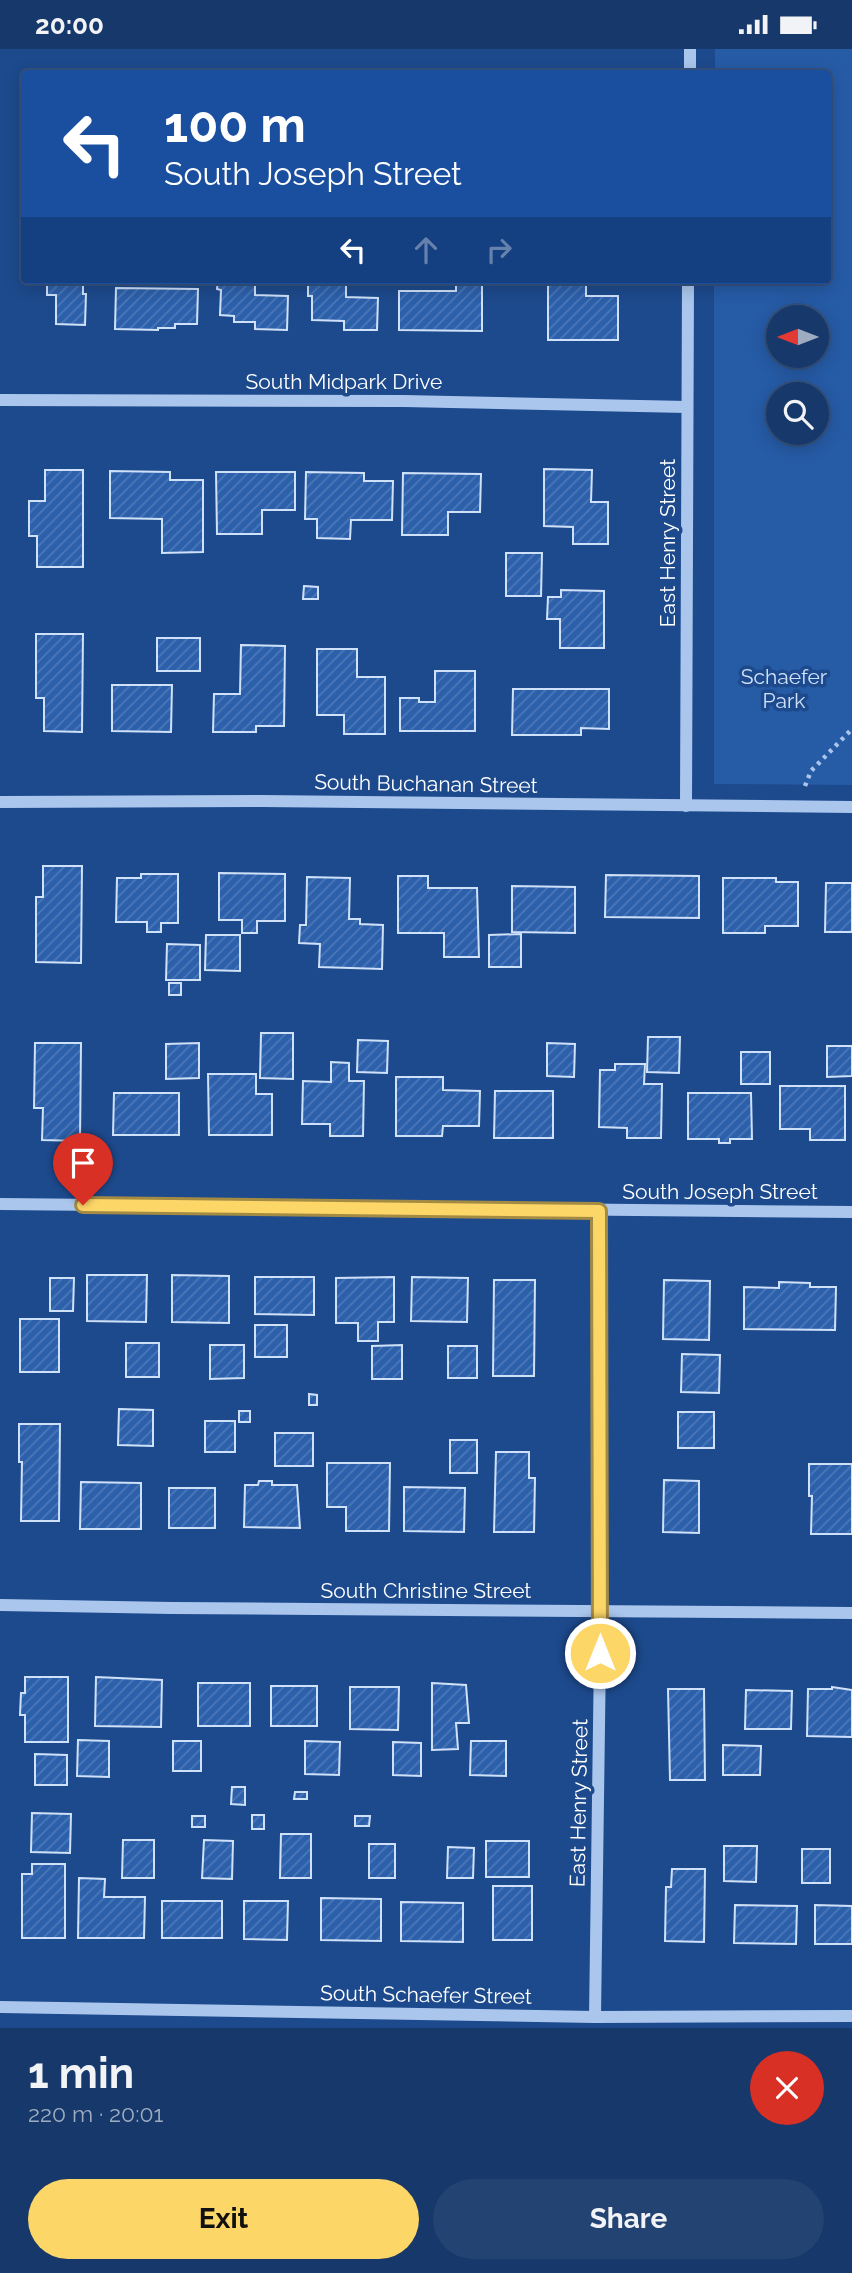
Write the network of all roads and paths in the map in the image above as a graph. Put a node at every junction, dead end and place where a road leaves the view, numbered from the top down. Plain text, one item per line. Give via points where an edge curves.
1 (690, 49) edge
2 (690, 70) edge
3 (688, 284) edge
4 (0, 400) edge
5 (687, 407) junction
6 (852, 729) edge
7 (0, 802) edge
8 (686, 806) junction
9 (797, 807) junction
10 (852, 807) edge
11 (0, 1205) edge
12 (599, 1211) junction
13 (852, 1212) edge
14 (0, 1605) edge
15 (600, 1611) junction
16 (852, 1613) edge
17 (0, 2007) edge
18 (852, 2016) edge
19 (595, 2017) junction

1 - 2 street
3 - 5 street, East Henry Street
4 - 5 street, South Midpark Drive
5 - 8 street, East Henry Street
6 - 9 path via 811,771
7 - 8 street, South Buchanan Street
8 - 9 street, South Buchanan Street
9 - 10 street, South Buchanan Street
11 - 12 street, South Joseph Street
12 - 13 street, South Joseph Street
12 - 15 street, East Henry Street
14 - 15 street, South Christine Street
15 - 16 street, South Christine Street
15 - 19 street, East Henry Street
17 - 19 street, South Schaefer Street
18 - 19 street, South Schaefer Street

